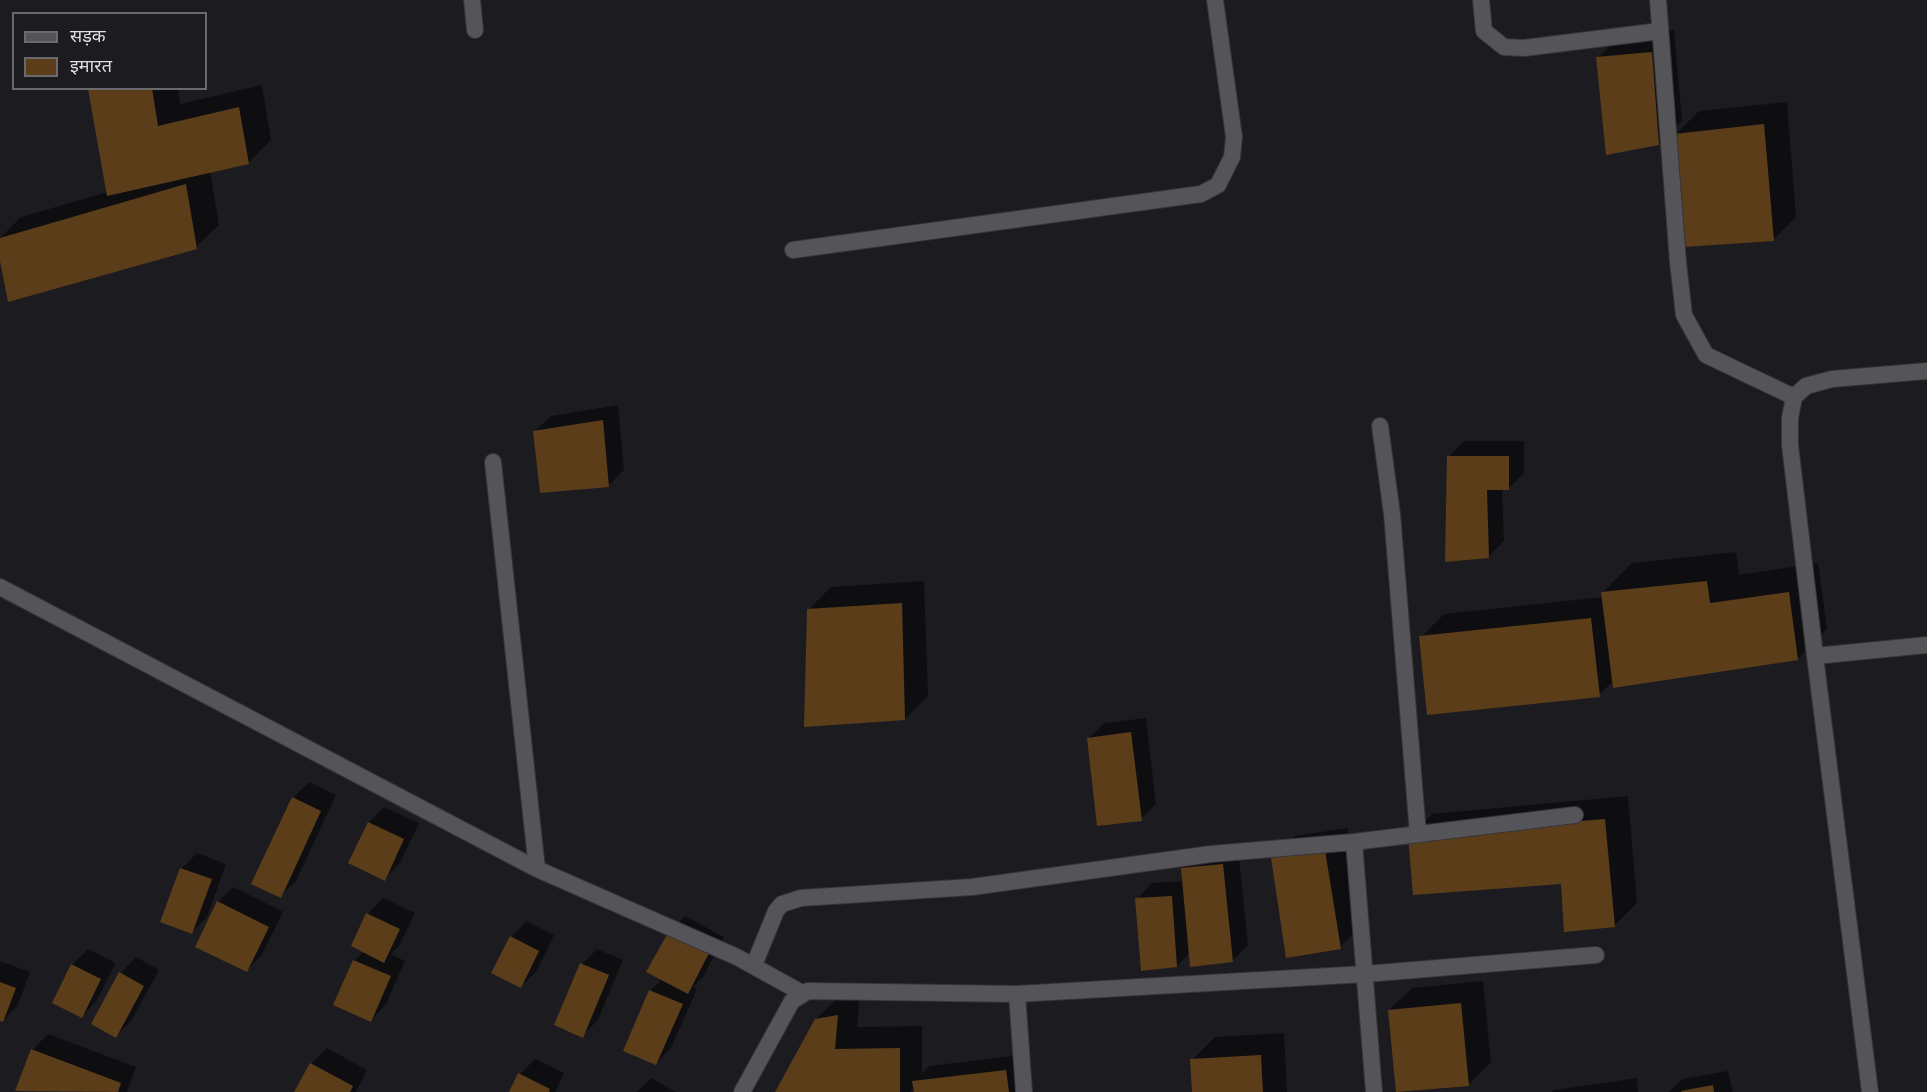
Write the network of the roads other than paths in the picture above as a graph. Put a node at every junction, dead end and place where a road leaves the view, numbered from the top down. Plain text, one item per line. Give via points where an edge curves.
1 (472, 0) edge
2 (1215, 0) edge
3 (1481, 0) edge
4 (1658, 0) edge
5 (475, 30) dead end
6 (1660, 31) junction
7 (793, 250) dead end
8 (1927, 371) edge
9 (1794, 396) junction
10 (1380, 426) dead end
11 (493, 462) dead end
12 (0, 587) edge
13 (1927, 645) edge
14 (1815, 656) junction
15 (1575, 815) dead end
16 (1418, 834) junction
17 (1354, 842) junction
18 (537, 869) junction
19 (1596, 956) dead end
20 (754, 965) junction
21 (1365, 974) junction
22 (802, 993) junction
23 (1017, 994) junction
24 (742, 1092) edge
25 (1024, 1092) edge
26 (1374, 1092) edge
27 (1870, 1092) edge

1 - 5 street
2 - 7 street via 1234,137 1232,157 1218,185 1201,194
3 - 6 street via 1484,31 1504,47 1524,48
4 - 6 street
6 - 9 street via 1684,315 1706,355
8 - 9 street via 1832,379 1806,386
9 - 14 street via 1790,445
10 - 16 street via 1392,514
11 - 18 street
12 - 18 street
13 - 14 street
14 - 27 street
15 - 16 street
16 - 17 street
17 - 20 street via 1211,854 972,887 790,900 776,911
17 - 21 street
18 - 20 street
19 - 21 street
20 - 22 street
21 - 23 street
21 - 26 street
22 - 23 street
22 - 24 street via 792,1001
23 - 25 street

